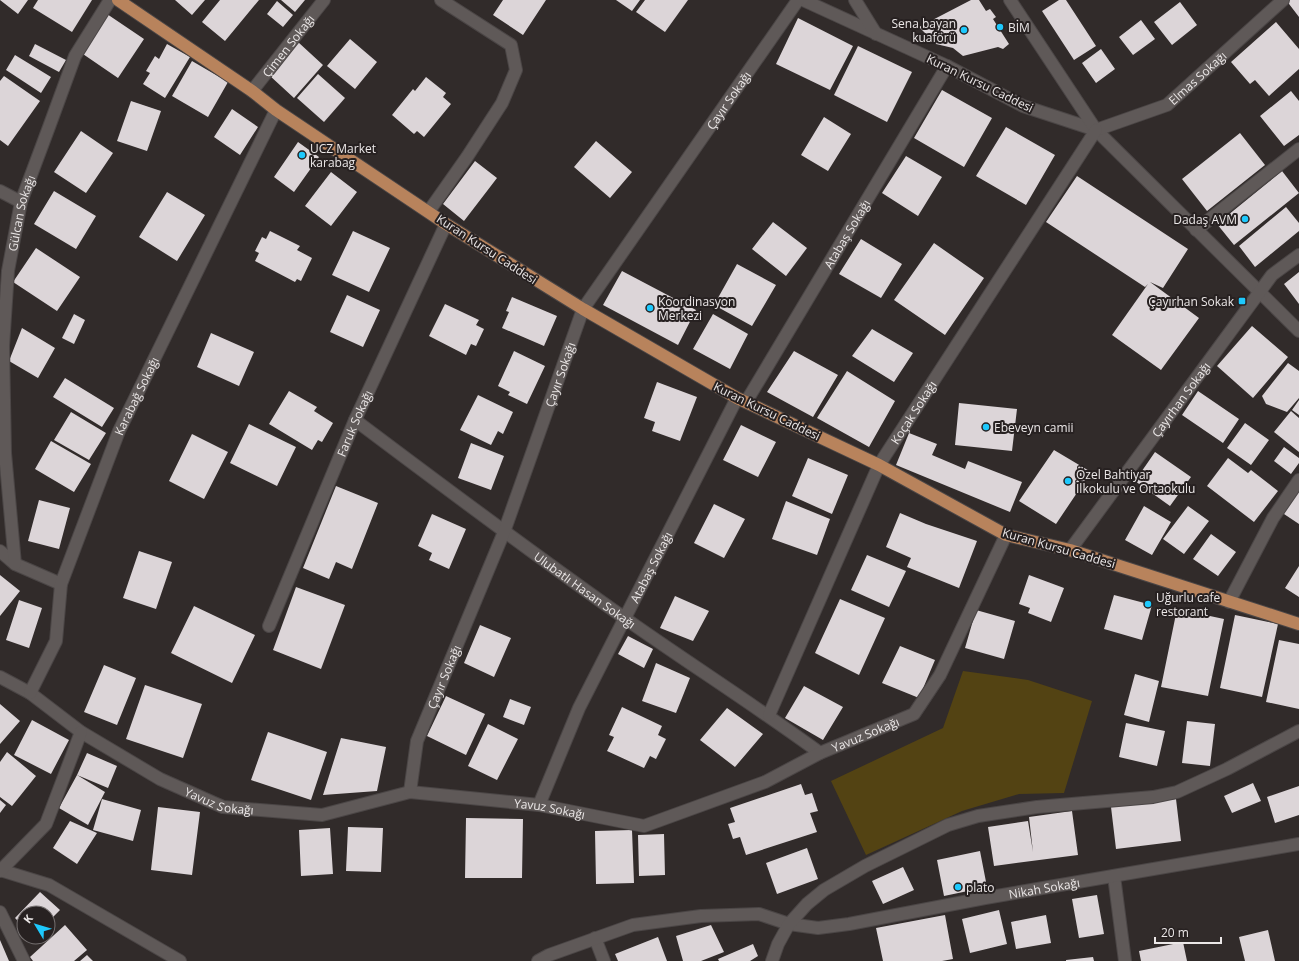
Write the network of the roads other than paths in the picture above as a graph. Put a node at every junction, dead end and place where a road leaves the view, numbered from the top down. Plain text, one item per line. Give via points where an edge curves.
1 (110, 0) edge
2 (118, 0) edge
3 (324, 0) edge
4 (441, 0) edge
5 (798, 0) edge
6 (803, 0) edge
7 (855, 0) edge
8 (1010, 0) edge
9 (1283, 0) edge
10 (876, 34) junction
11 (947, 66) junction
12 (252, 91) junction
13 (276, 110) junction
14 (1096, 130) junction
15 (1299, 149) edge
16 (0, 191) edge
17 (21, 202) junction
18 (428, 211) junction
19 (446, 224) junction
20 (1196, 230) junction
21 (1299, 255) edge
22 (1259, 291) junction
23 (583, 309) junction
24 (1299, 331) edge
25 (741, 400) junction
26 (355, 420) junction
27 (879, 465) junction
28 (1299, 480) edge
29 (504, 532) junction
30 (1006, 535) junction
31 (1070, 550) junction
32 (0, 551) edge
33 (15, 564) junction
34 (61, 584) junction
35 (1229, 602) junction
36 (624, 618) junction
37 (1299, 624) edge
38 (269, 626) dead end
39 (0, 677) edge
40 (30, 693) junction
41 (769, 716) junction
42 (81, 732) junction
43 (1299, 732) edge
44 (820, 753) junction
45 (410, 792) junction
46 (539, 805) junction
47 (1299, 844) edge
48 (0, 871) edge
49 (1114, 876) junction
50 (0, 912) edge
51 (789, 924) junction
52 (595, 938) junction
53 (24, 961) edge
54 (180, 961) edge
55 (538, 961) edge
56 (604, 961) edge
57 (772, 961) edge
58 (1126, 961) edge

1 - 17 street, Gülcan Sokağı via 75,56
2 - 12 main road, Kuran Kursu Caddesi
3 - 12 street, Çimen Sokağı
4 - 18 street via 511,45 516,70 502,103
5 - 23 street, Çayır Sokağı
6 - 10 street, Kuran Kursu Caddesi
7 - 10 street
8 - 14 street
9 - 14 street, Elmas Sokağı via 1167,105
10 - 11 street, Kuran Kursu Caddesi
11 - 14 street, Kuran Kursu Caddesi via 1023,106
11 - 25 street, Atabaş Sokağı
12 - 13 main road, Kuran Kursu Caddesi
13 - 18 main road, Kuran Kursu Caddesi
13 - 34 street, Karabağ Sokağı via 119,430
14 - 20 street, Kuran Kursu Caddesi
14 - 27 street, Koçak Sokağı
15 - 20 street
16 - 17 street
17 - 33 street, Gülcan Sokağı via 8,271 3,346 5,453
18 - 19 main road, Kuran Kursu Caddesi
19 - 23 main road, Kuran Kursu Caddesi
19 - 26 street, Faruk Sokağı
20 - 22 street, Kuran Kursu Caddesi
21 - 22 street, Çayırhan Sokağı via 1272,275
22 - 24 street, Kuran Kursu Caddesi
22 - 31 street, Çayırhan Sokağı
23 - 25 main road, Kuran Kursu Caddesi
23 - 29 street, Çayır Sokağı
25 - 27 main road, Kuran Kursu Caddesi
25 - 36 street, Atabaş Sokağı
26 - 29 street, Ulubatlı Hasan Sokağı
26 - 38 street, Faruk Sokağı
27 - 30 main road, Kuran Kursu Caddesi
27 - 41 street, Koçak Sokağı
28 - 35 street via 1273,518
29 - 36 street, Ulubatlı Hasan Sokağı
29 - 45 street, Çayır Sokağı via 417,741
30 - 31 main road, Kuran Kursu Caddesi
30 - 44 street, Yavuz Sokağı via 940,675 914,714
31 - 35 main road, Kuran Kursu Caddesi
32 - 33 street
33 - 34 street
34 - 40 street, Karabağ Sokağı via 56,641
35 - 37 main road, Kuran Kursu Caddesi
36 - 41 street, Ulubatlı Hasan Sokağı
36 - 46 street, Atabaş Sokağı via 579,708
39 - 40 street, Yavuz Sokağı
40 - 42 street, Yavuz Sokağı
41 - 44 street, Ulubatlı Hasan Sokağı
42 - 45 street, Yavuz Sokağı via 160,778 223,807 322,815
42 - 48 street via 46,824
43 - 51 street via 1177,792 1153,797 1037,807 978,816 948,825 865,866 824,890
44 - 46 street, Yavuz Sokağı via 765,782 644,826
45 - 46 street, Yavuz Sokağı
47 - 49 street, Nikah Sokağı
48 - 54 street via 49,885
49 - 51 street, Nikah Sokağı via 850,924 818,928
49 - 58 street
50 - 53 street
51 - 52 street, Nikah Sokağı via 759,914 701,916 633,925
51 - 57 street
52 - 55 street, Nikah Sokağı
52 - 56 street

